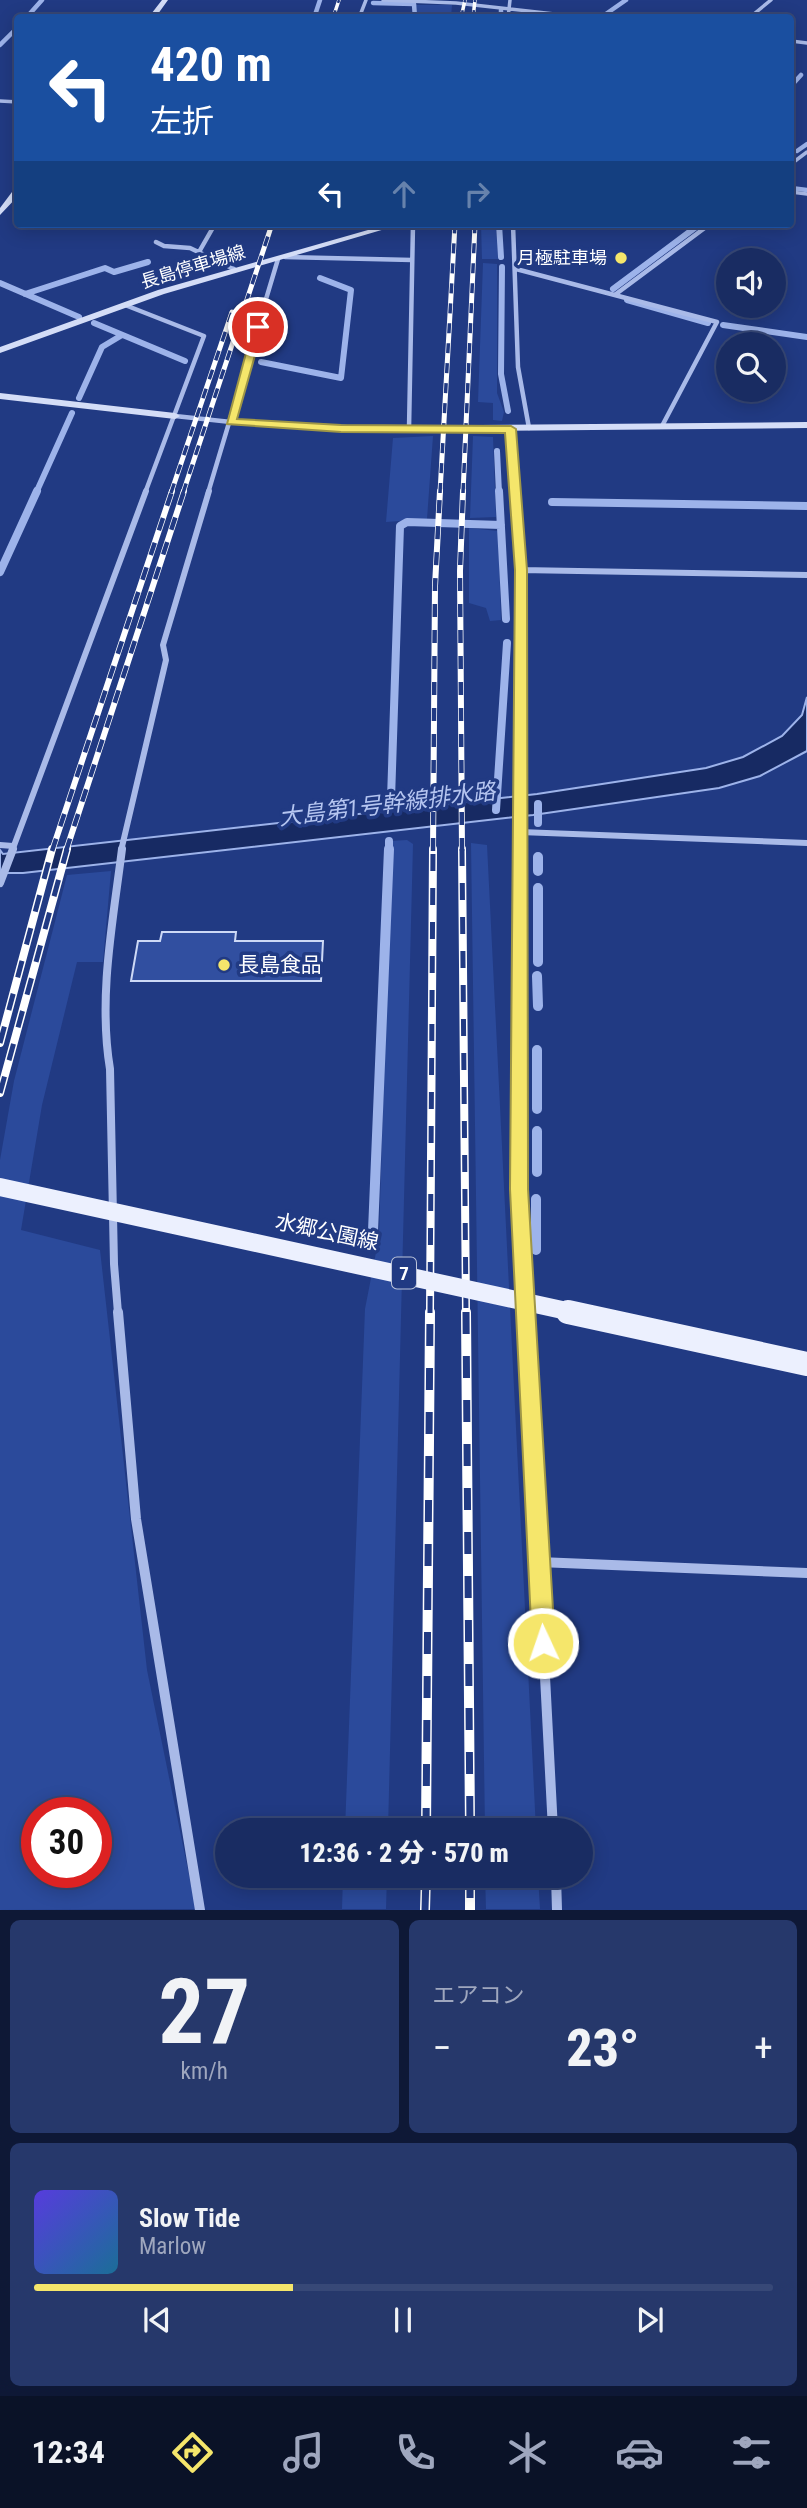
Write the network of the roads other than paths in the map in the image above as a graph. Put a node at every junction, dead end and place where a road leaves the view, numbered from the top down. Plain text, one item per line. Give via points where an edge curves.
1 (165, 0) edge
2 (383, 0) edge
3 (510, 0) edge
4 (771, 0) edge
5 (508, 8) junction
6 (154, 14) edge
7 (508, 14) edge
8 (557, 14) edge
9 (754, 14) edge
10 (14, 195) edge
11 (0, 213) edge
12 (213, 228) edge
13 (384, 228) edge
14 (413, 228) edge
15 (513, 228) edge
16 (705, 228) edge
17 (156, 242) dead end
18 (199, 252) junction
19 (282, 258) junction
20 (412, 260) junction
21 (516, 269) junction
22 (234, 270) junction
23 (616, 295) junction
24 (125, 305) junction
25 (0, 350) edge
26 (0, 396) edge
27 (175, 416) junction
28 (231, 422) junction
29 (807, 425) edge
30 (662, 426) junction
31 (528, 428) junction
32 (409, 429) junction
33 (511, 429) junction
34 (521, 570) junction
35 (807, 575) edge
36 (520, 832) junction
37 (807, 843) edge
38 (0, 845) edge
39 (12, 849) junction
40 (0, 882) edge
41 (0, 1187) edge
42 (807, 1364) edge
43 (539, 1562) junction
44 (807, 1573) edge
45 (552, 1818) edge
46 (556, 1888) edge
47 (201, 1909) edge
48 (557, 1909) edge

1 - 6 street
2 - 5 street
3 - 5 street
4 - 9 street
5 - 7 street
5 - 8 street
10 - 11 street
12 - 18 street
13 - 19 street, 長島停車場線
14 - 20 street
15 - 21 street
16 - 23 street
17 - 18 street
18 - 22 street
19 - 20 street
19 - 22 street, 長島停車場線
19 - 28 street
20 - 32 street
21 - 23 street
21 - 31 street via 517,367
22 - 24 street, 長島停車場線
23 - 30 street via 717,322
24 - 25 street, 長島停車場線
24 - 27 street via 204,337
26 - 27 street
27 - 28 street
27 - 39 street
28 - 32 street
28 - 47 street via 163,645 166,660 123,838 108,965 105,1039 110,1069 114,1264 136,1519
29 - 30 street
30 - 31 street
31 - 33 street
32 - 33 street
33 - 34 street
34 - 35 street
34 - 36 street
36 - 37 street
36 - 43 street via 519,1189
38 - 39 street
39 - 40 street
41 - 42 main road, 水郷公園線 / 7, bridge
43 - 44 street
43 - 45 street
46 - 48 street

